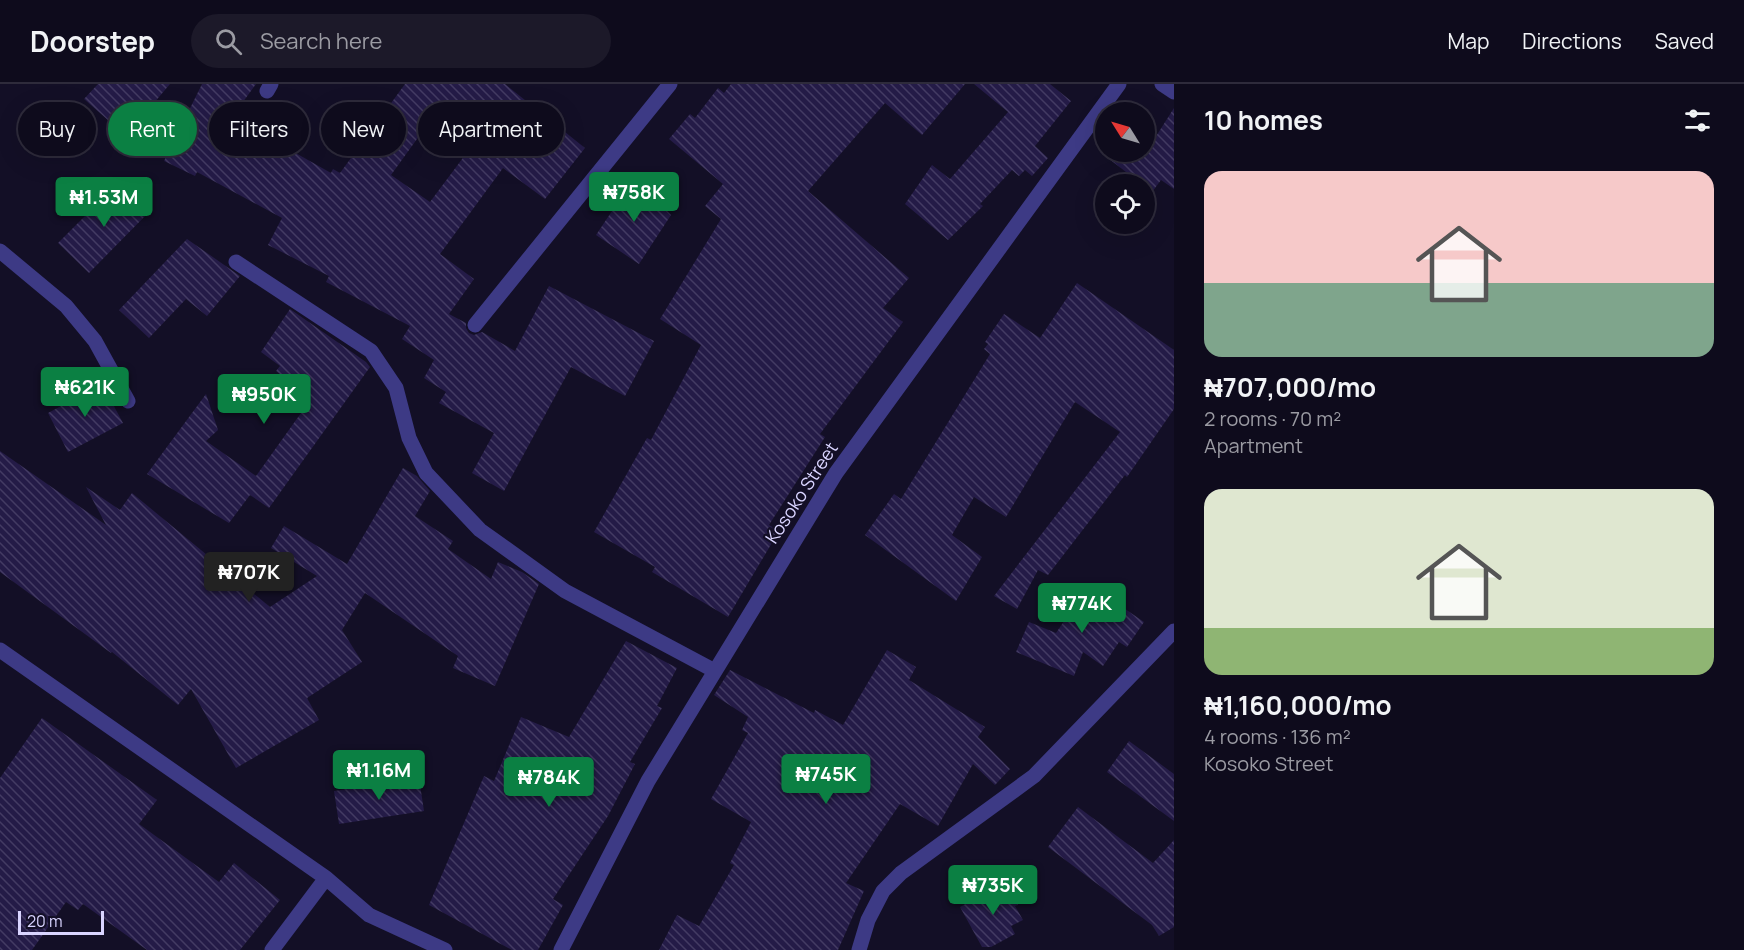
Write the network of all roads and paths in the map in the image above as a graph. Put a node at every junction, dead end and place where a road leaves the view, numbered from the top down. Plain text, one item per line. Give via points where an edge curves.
1 (670, 84) edge
2 (1119, 84) edge
3 (1162, 84) edge
4 (1174, 92) edge
5 (0, 251) edge
6 (236, 262) dead end
7 (475, 325) dead end
8 (128, 400) dead end
9 (1174, 631) edge
10 (0, 650) edge
11 (715, 671) junction
12 (326, 878) junction
13 (272, 950) edge
14 (445, 950) edge
15 (561, 950) edge
16 (859, 950) edge

1 - 7 street
2 - 11 street, Kosoko Street via 836,473
3 - 4 street
5 - 8 street via 66,306 95,341
6 - 11 street via 371,351 396,388 409,438 426,473 480,530 565,591
9 - 16 street via 1034,776 901,873 883,891
10 - 12 street
11 - 15 street, Kosoko Street via 648,781
12 - 13 street
12 - 14 street via 369,915

